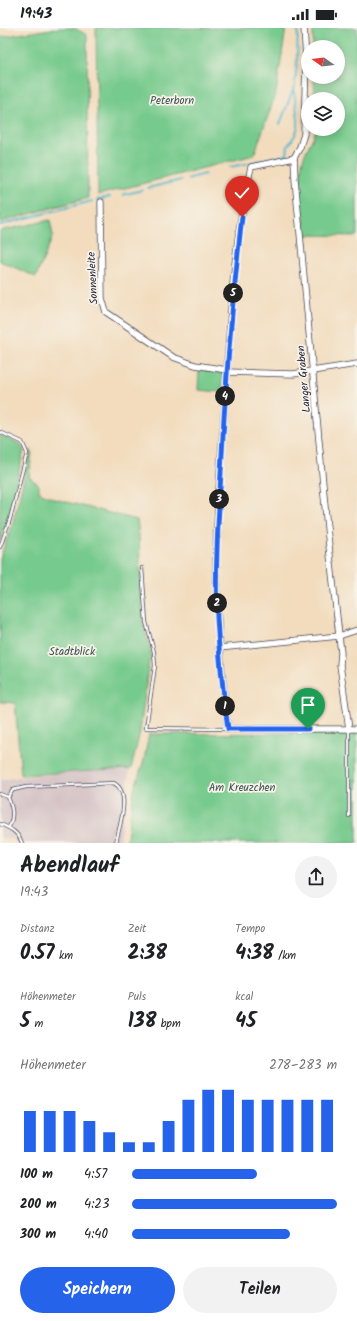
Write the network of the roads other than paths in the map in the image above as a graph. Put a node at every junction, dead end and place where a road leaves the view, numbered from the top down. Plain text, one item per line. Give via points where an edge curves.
1 (304, 28) edge
2 (294, 158) junction
3 (100, 202) dead end
4 (357, 364) edge
5 (227, 371) junction
6 (313, 372) junction
7 (0, 432) edge
8 (0, 546) edge
9 (142, 568) dead end
10 (357, 630) edge
11 (339, 636) junction
12 (220, 648) junction
13 (228, 729) junction
14 (349, 729) junction
15 (357, 729) edge
16 (0, 794) edge
17 (8, 797) junction
18 (349, 816) dead end
19 (0, 824) edge
20 (9, 827) junction
21 (22, 843) edge
22 (116, 843) edge

1 - 2 street, Langer Graben via 304,134
2 - 5 street via 251,167 235,276
2 - 6 street, Langer Graben
3 - 5 street, Sonnenleite via 103,306 106,312 173,357 190,364
4 - 6 street, Sonnenleite
5 - 6 street, Sonnenleite via 268,374
5 - 12 street via 216,556
6 - 11 street, Langer Graben
7 - 8 lane via 22,442 27,453 10,519
9 - 13 lane via 146,622 155,666 146,728
10 - 11 street
11 - 12 street
11 - 14 street, Langer Graben via 340,665
12 - 13 street
13 - 14 street
14 - 15 street
14 - 18 lane
16 - 17 lane
17 - 20 lane via 13,817
17 - 22 lane via 13,790 26,787 114,783 119,786 123,795
19 - 20 lane
20 - 21 lane via 20,836

